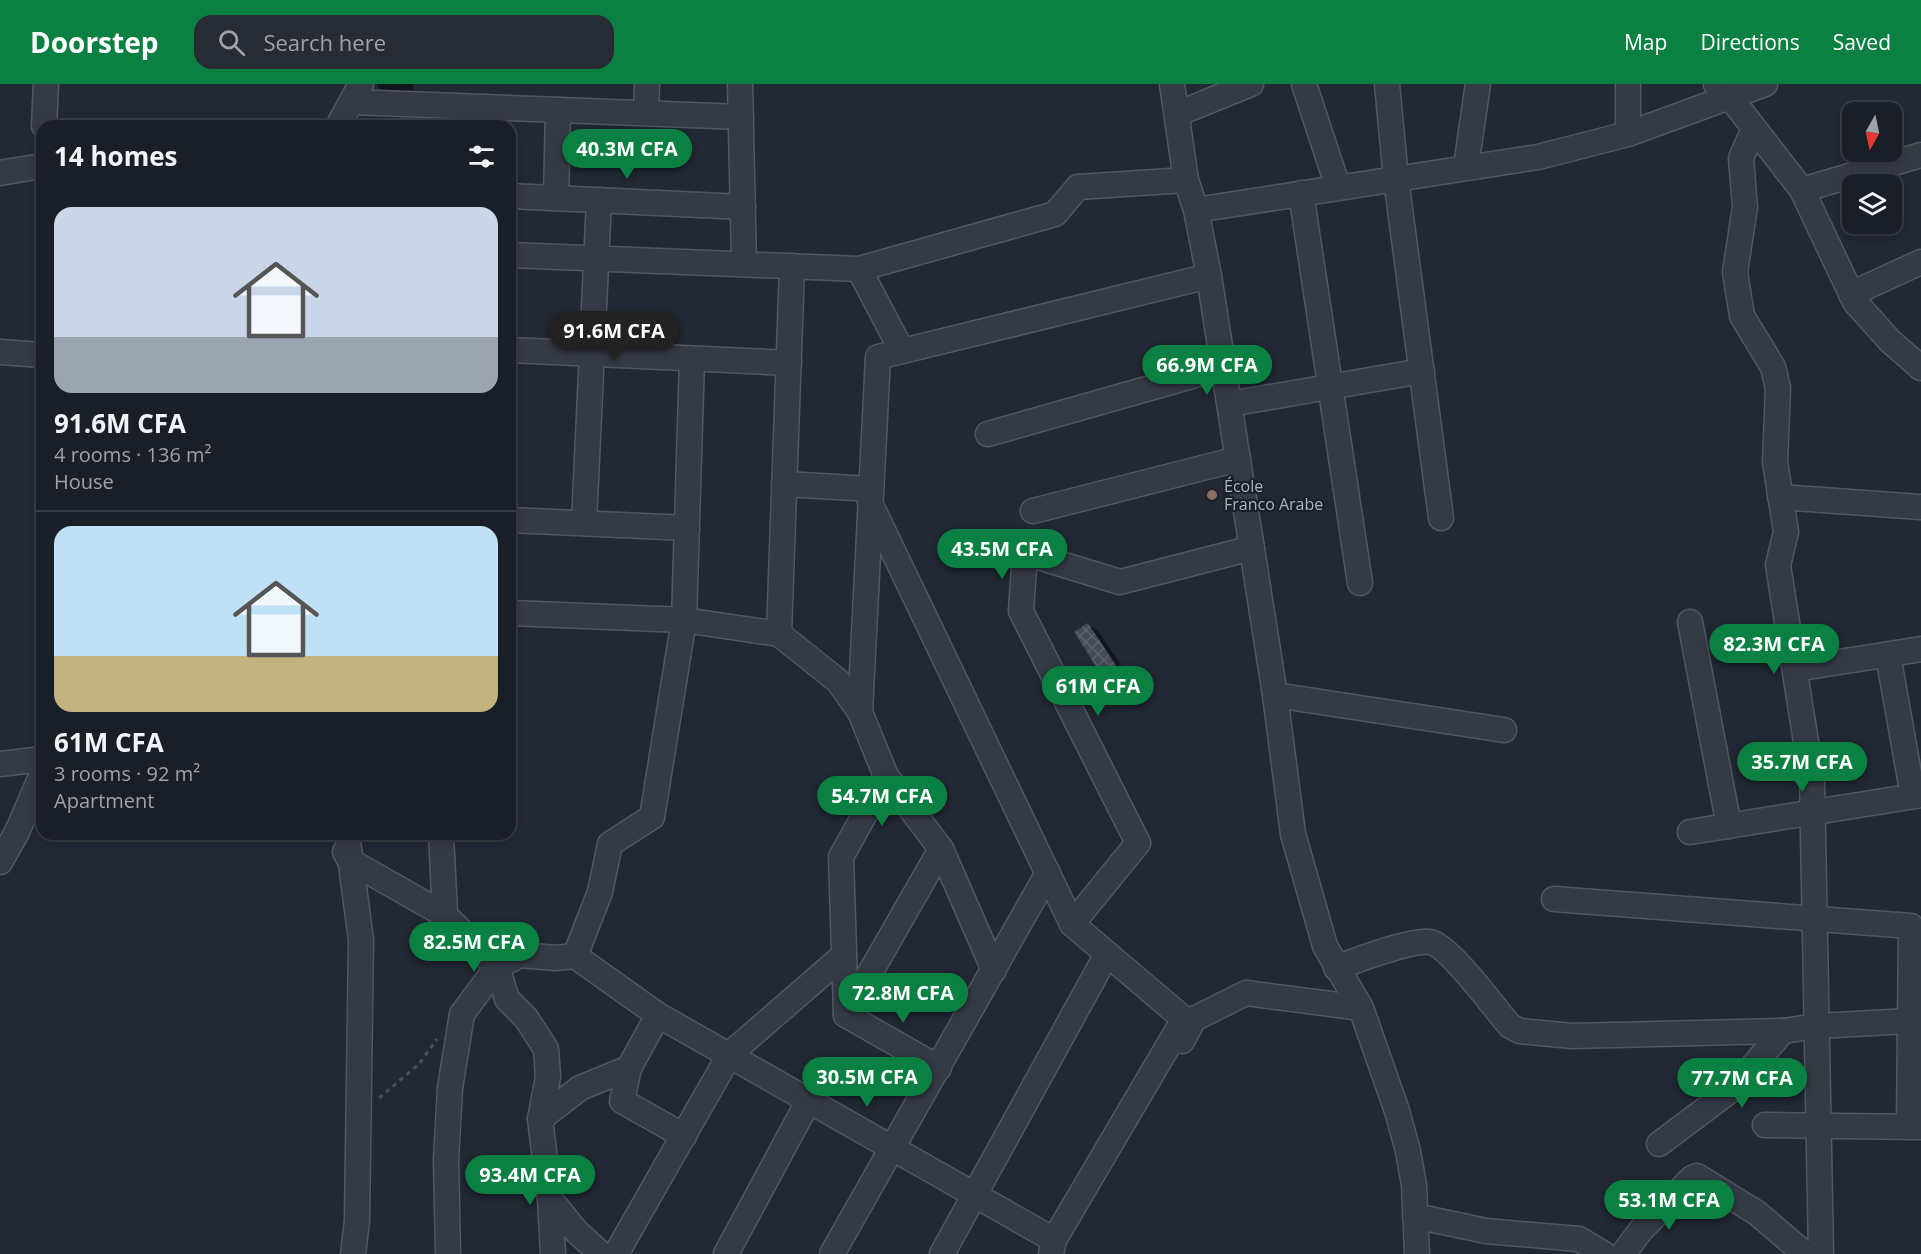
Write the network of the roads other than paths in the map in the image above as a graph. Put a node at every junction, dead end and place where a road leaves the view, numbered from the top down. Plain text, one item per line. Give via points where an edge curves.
1 (46, 84) edge
2 (647, 84) edge
3 (740, 84) edge
4 (1172, 84) edge
5 (1251, 84) edge
6 (1304, 84) edge
7 (1387, 84) edge
8 (1478, 84) edge
9 (1628, 84) edge
10 (1765, 84) edge
11 (1723, 91) edge
12 (357, 93) edge
13 (558, 110) junction
14 (646, 113) junction
15 (1177, 114) junction
16 (741, 117) junction
17 (44, 120) edge
18 (341, 120) edge
19 (1755, 129) junction
20 (1628, 134) junction
21 (1921, 154) edge
22 (1466, 166) junction
23 (36, 167) edge
24 (0, 173) edge
25 (1396, 179) junction
26 (1186, 180) junction
27 (1338, 187) junction
28 (1802, 190) junction
29 (1301, 193) junction
30 (516, 196) edge
31 (556, 198) junction
32 (598, 200) junction
33 (743, 207) junction
34 (1196, 210) junction
35 (516, 255) edge
36 (597, 258) junction
37 (1921, 262) edge
38 (744, 264) junction
39 (792, 266) junction
40 (859, 269) junction
41 (1209, 276) junction
42 (1851, 294) junction
43 (516, 350) edge
44 (902, 351) junction
45 (0, 352) edge
46 (593, 354) junction
47 (36, 355) edge
48 (692, 359) junction
49 (789, 363) junction
50 (1224, 367) junction
51 (1921, 368) edge
52 (1422, 371) junction
53 (1331, 387) junction
54 (1230, 404) junction
55 (988, 434) dead end
56 (1238, 459) junction
57 (784, 484) junction
58 (870, 496) junction
59 (1780, 497) junction
60 (1921, 507) edge
61 (1033, 511) dead end
62 (1441, 518) dead end
63 (516, 520) edge
64 (584, 523) junction
65 (687, 528) junction
66 (1252, 548) junction
67 (1360, 583) dead end
68 (516, 613) edge
69 (684, 620) junction
70 (1690, 622) dead end
71 (779, 634) junction
72 (1921, 649) edge
73 (1888, 655) junction
74 (1795, 669) junction
75 (1275, 695) junction
76 (860, 712) junction
77 (1504, 730) dead end
78 (36, 760) edge
79 (0, 764) edge
80 (886, 776) junction
81 (36, 788) edge
82 (1917, 795) edge
83 (1812, 812) junction
84 (1729, 826) junction
85 (1690, 832) dead end
86 (339, 840) edge
87 (348, 840) edge
88 (441, 840) edge
89 (941, 849) junction
90 (350, 861) junction
91 (0, 862) edge
92 (1048, 873) junction
93 (1554, 899) dead end
94 (445, 915) junction
95 (1815, 919) junction
96 (1072, 924) junction
97 (1107, 954) junction
98 (844, 955) junction
99 (575, 956) junction
100 (497, 967) junction
101 (1336, 969) junction
102 (993, 970) junction
103 (1361, 1008) junction
104 (658, 1015) junction
105 (846, 1015) junction
106 (1915, 1022) edge
107 (1817, 1026) junction
108 (1783, 1030) junction
109 (730, 1054) junction
110 (629, 1068) junction
111 (939, 1068) junction
112 (809, 1100) junction
113 (540, 1119) junction
114 (1765, 1125) dead end
115 (1818, 1126) junction
116 (1915, 1127) edge
117 (684, 1137) junction
118 (1659, 1144) dead end
119 (894, 1148) junction
120 (975, 1194) junction
121 (550, 1199) junction
122 (1416, 1216) junction
123 (357, 1221) junction
124 (1577, 1246) edge
125 (1056, 1249) edge
126 (342, 1254) edge
127 (353, 1254) edge
128 (448, 1254) edge
129 (553, 1254) edge
130 (601, 1254) edge
131 (616, 1254) edge
132 (726, 1254) edge
133 (832, 1254) edge
134 (942, 1254) edge
135 (1417, 1254) edge
136 (1604, 1254) edge
137 (1623, 1254) edge
138 (1805, 1254) edge
139 (1821, 1254) edge

1 - 17 street
2 - 14 street
3 - 16 street
4 - 15 street
5 - 15 street
6 - 27 street
7 - 25 street
8 - 22 street
9 - 20 street
10 - 11 street
11 - 19 street
11 - 20 street
12 - 13 street
12 - 18 street
13 - 14 street
13 - 31 street
14 - 16 street
15 - 26 street
16 - 33 street
19 - 28 street
19 - 59 street via 1741,158 1745,207 1735,272 1742,315 1773,367 1778,388 1775,462
20 - 22 street via 1538,157
21 - 28 street
22 - 25 street
23 - 24 street
25 - 27 street
25 - 52 street
26 - 34 street
26 - 40 street via 1078,187 1055,214
27 - 29 street
28 - 42 street
29 - 34 street
29 - 53 street
30 - 31 street
31 - 32 street
32 - 33 street
32 - 36 street
33 - 38 street
34 - 41 street
35 - 36 street
36 - 38 street
36 - 46 street
37 - 42 street
38 - 39 street
39 - 40 street
39 - 49 street
40 - 44 street
41 - 44 street
41 - 50 street
42 - 51 street via 1890,341
43 - 46 street
44 - 58 street via 878,357
45 - 47 street
46 - 48 street
46 - 64 street
48 - 49 street
48 - 65 street
49 - 57 street
50 - 54 street
50 - 55 street
52 - 53 street
52 - 62 street
53 - 54 street
53 - 67 street
54 - 56 street
56 - 61 street
56 - 66 street
57 - 58 street
57 - 71 street
58 - 76 street
58 - 92 street
59 - 60 street
59 - 74 street via 1786,532 1778,564
63 - 64 street
64 - 65 street
65 - 69 street
66 - 75 street
66 - 96 street via 1120,582 1025,553 1021,610 1138,843
68 - 69 street
69 - 71 street
69 - 99 street via 652,817 610,844 600,892
70 - 84 street
71 - 76 street via 838,681
72 - 73 street
73 - 74 street
73 - 82 street
74 - 83 street via 1812,780
75 - 77 street
75 - 101 street via 1293,834 1325,946
76 - 80 street
78 - 79 street
80 - 89 street
80 - 98 street via 841,857
81 - 91 street
82 - 83 street
83 - 84 street
83 - 95 street
84 - 85 street
86 - 90 street
87 - 90 street
88 - 94 street
89 - 102 street
89 - 105 street
90 - 94 street
90 - 123 street via 361,940
92 - 96 street
92 - 102 street
93 - 95 street
94 - 100 street
95 - 106 street via 1911,926
95 - 107 street
96 - 97 street
97 - 120 street
97 - 125 street via 1184,1019
98 - 105 street
98 - 109 street
99 - 100 street via 520,955
99 - 104 street
100 - 113 street via 507,999 526,1018 546,1049 548,1077
100 - 128 street via 462,1014 449,1100
101 - 103 street
101 - 108 street via 1376,953 1430,942 1446,950 1510,1026 1520,1031 1572,1036
102 - 111 street
103 - 122 street via 1408,1150
103 - 125 street via 1246,993 1194,1019
104 - 109 street
104 - 110 street
105 - 111 street
106 - 107 street
106 - 116 street
107 - 108 street
107 - 115 street
108 - 118 street via 1735,1088
109 - 112 street
109 - 117 street
110 - 113 street via 580,1088
110 - 117 street via 622,1101
111 - 119 street
112 - 119 street
112 - 132 street
113 - 121 street
114 - 115 street
115 - 116 street
115 - 139 street
117 - 131 street
119 - 120 street
119 - 133 street
120 - 125 street
120 - 134 street
121 - 129 street
121 - 130 street
122 - 124 street
122 - 135 street
123 - 126 street
123 - 127 street
124 - 136 street
137 - 138 street via 1641,1230 1697,1176 1757,1213

